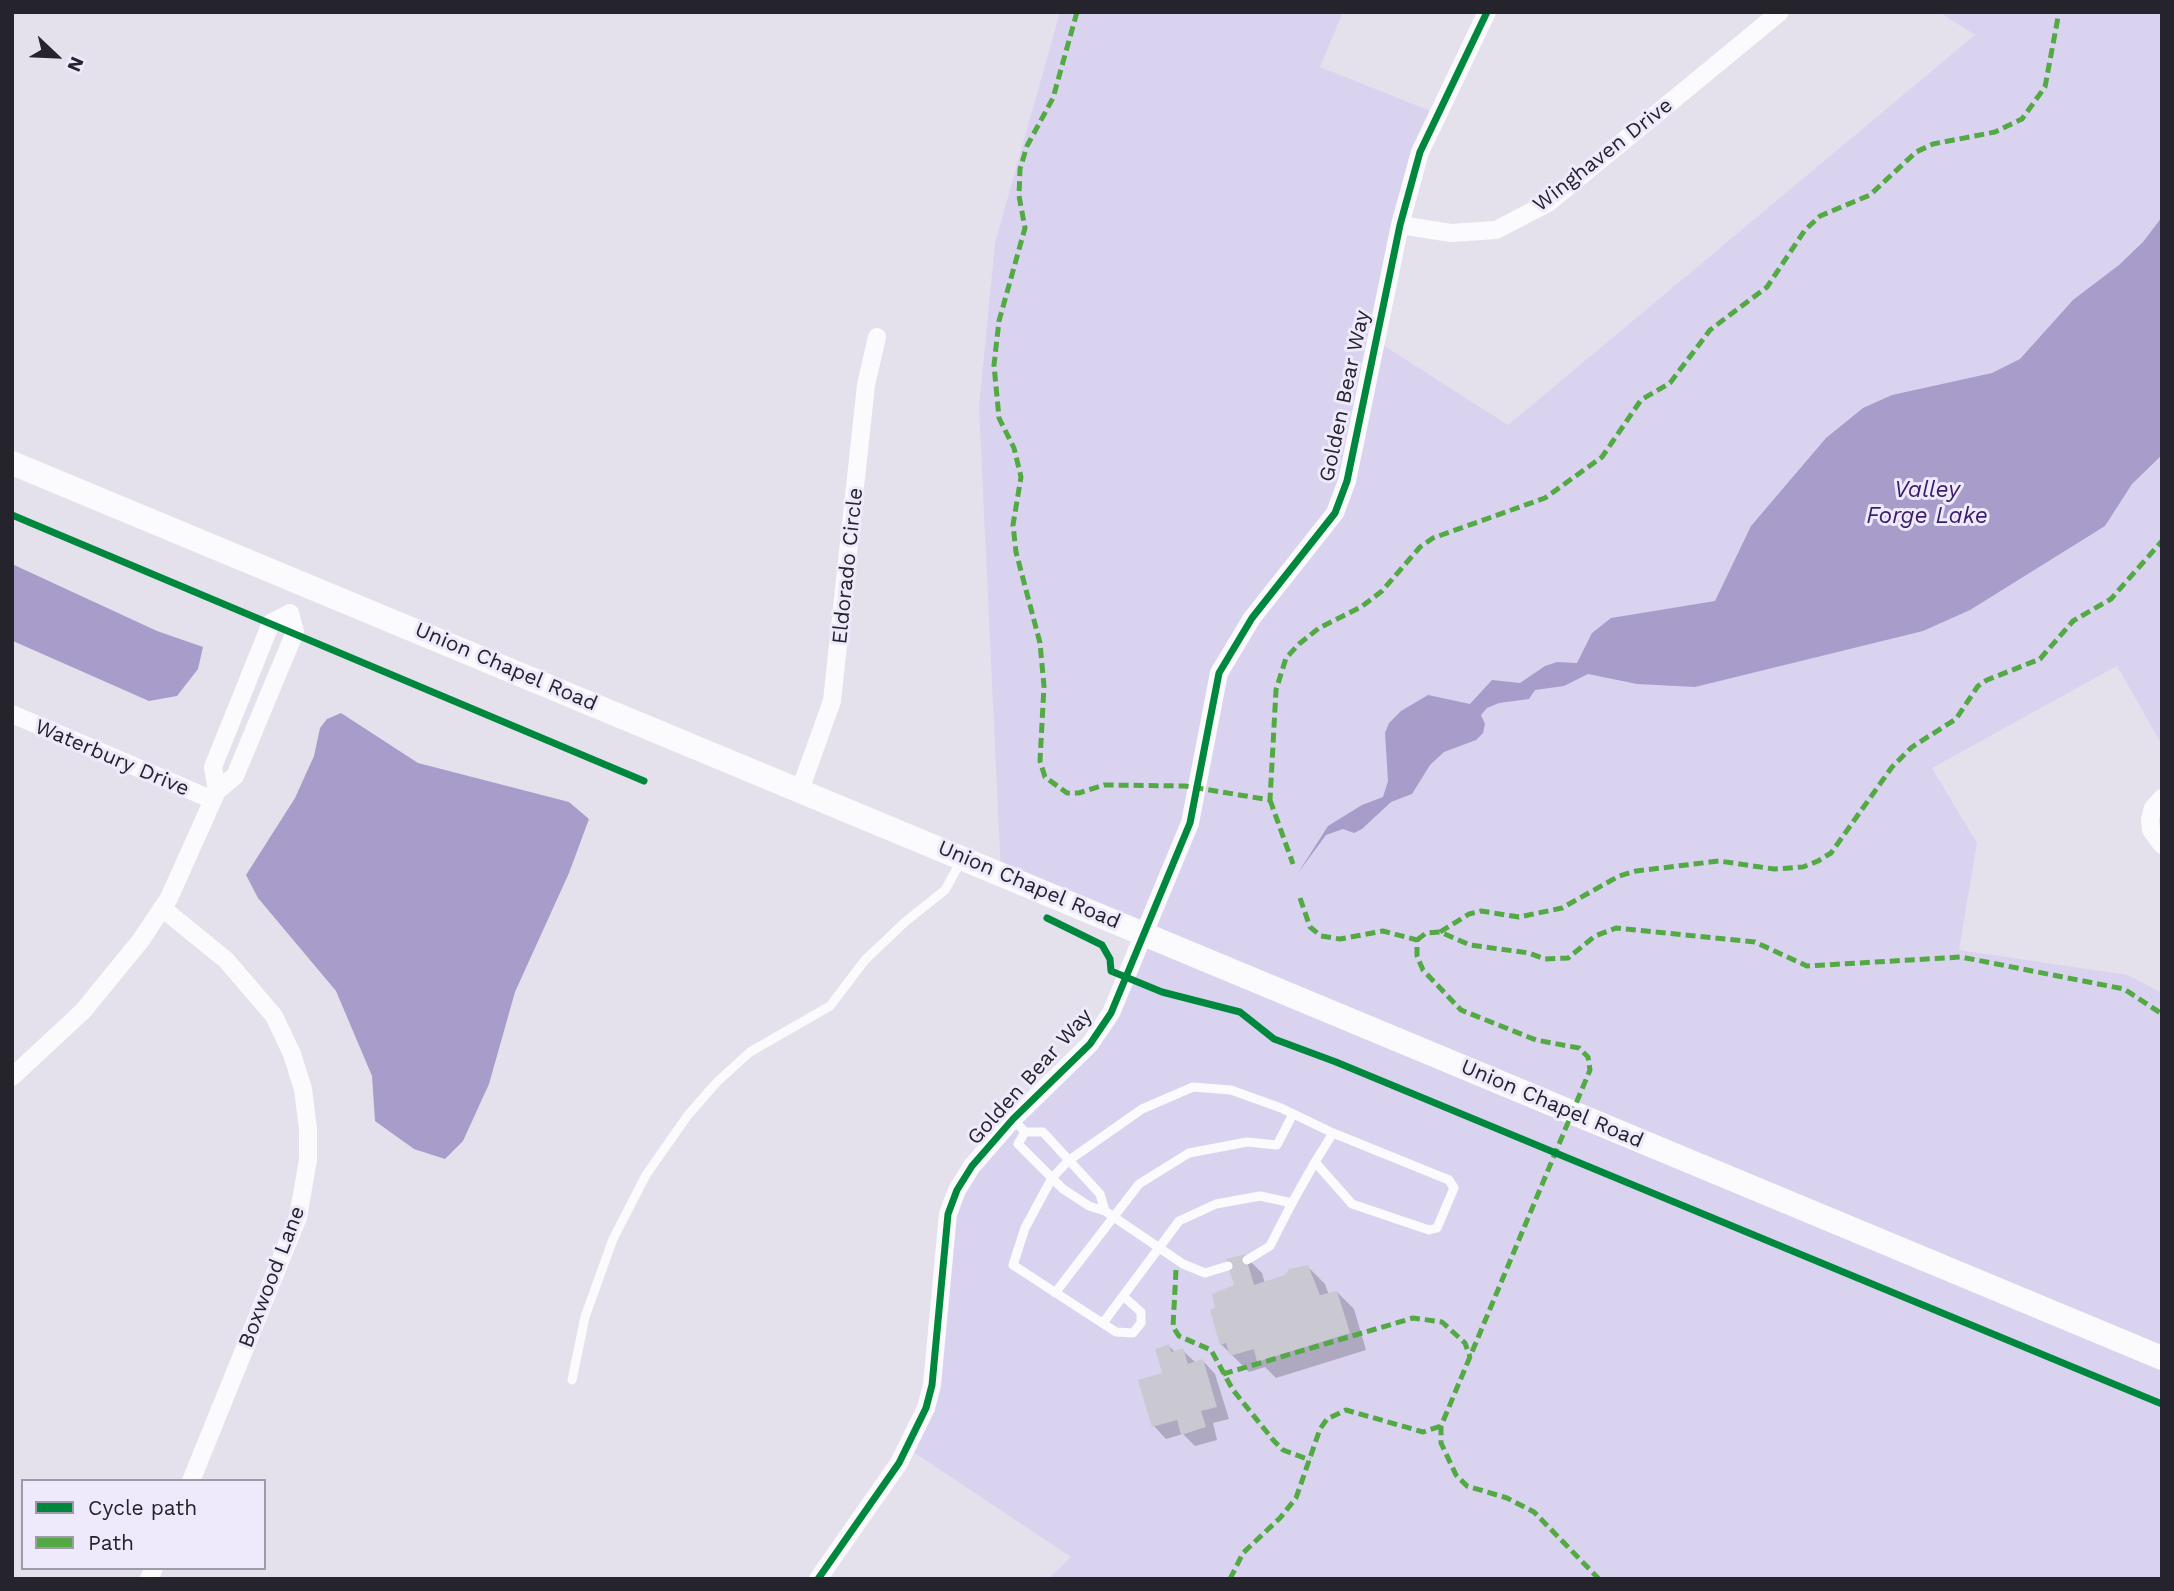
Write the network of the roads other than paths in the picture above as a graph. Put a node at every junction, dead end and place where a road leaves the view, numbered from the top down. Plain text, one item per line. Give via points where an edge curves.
1 (1487, 12) edge
2 (1780, 12) edge
3 (1400, 225) junction
4 (877, 337) dead end
5 (12, 463) edge
6 (302, 583) junction
7 (290, 612) junction
8 (12, 714) edge
9 (800, 790) junction
10 (215, 795) junction
11 (2162, 799) edge
12 (2162, 845) edge
13 (963, 858) junction
14 (162, 908) junction
15 (1146, 934) junction
16 (12, 1077) edge
17 (1293, 1114) junction
18 (1019, 1126) junction
19 (1333, 1133) junction
20 (1068, 1161) junction
21 (1315, 1162) junction
22 (1052, 1178) junction
23 (1292, 1203) junction
24 (1109, 1213) junction
25 (1157, 1248) junction
26 (1247, 1260) dead end
27 (1228, 1266) dead end
28 (1055, 1293) junction
29 (1123, 1296) junction
30 (1103, 1323) junction
31 (2162, 1357) edge
32 (572, 1380) dead end
33 (192, 1479) edge
34 (818, 1579) edge

1 - 3 street, Golden Bear Way via 1420,152
2 - 3 street, Winghaven Drive via 1548,203 1496,230 1451,233
3 - 15 street, Golden Bear Way via 1342,498 1317,539 1252,618 1219,673 1190,823
4 - 9 street, Eldorado Circle via 866,386 832,701
5 - 6 main road, Union Chapel Road
6 - 7 street
6 - 9 main road, Union Chapel Road
7 - 10 street via 295,632 234,776
7 - 10 street via 271,623 213,767
8 - 10 street, Waterbury Drive
9 - 13 main road, Union Chapel Road
10 - 14 street via 188,862
11 - 12 street via 2150,818 2151,830
13 - 15 main road, Union Chapel Road
13 - 32 lane via 945,890 865,960 830,1006 750,1052 688,1115 646,1175 613,1239 585,1317
14 - 16 street via 83,1011
14 - 33 street, Boxwood Lane via 226,960 274,1016 303,1089 308,1129 308,1160 298,1217
15 - 18 street, Golden Bear Way via 1111,1013
15 - 31 main road, Union Chapel Road
17 - 19 lane
17 - 20 lane via 1231,1090 1193,1087 1142,1109
17 - 24 lane via 1277,1144 1247,1142 1189,1153 1139,1184
18 - 20 lane via 1043,1132
18 - 22 lane via 1018,1144
18 - 34 street, Golden Bear Way via 972,1166 957,1190 948,1214 932,1385 917,1431
19 - 21 lane
19 - 21 lane via 1449,1180 1454,1188 1437,1228 1429,1230 1352,1204
20 - 22 lane
20 - 24 lane via 1100,1194
21 - 23 lane
22 - 24 lane via 1089,1206
22 - 28 lane via 1013,1265
23 - 25 lane via 1260,1196 1216,1204 1179,1221
23 - 26 lane via 1270,1246
24 - 25 lane
24 - 28 lane
25 - 27 lane via 1205,1273
25 - 29 lane
28 - 30 lane
29 - 30 lane
29 - 30 lane via 1141,1312 1141,1323 1133,1333 1116,1332

